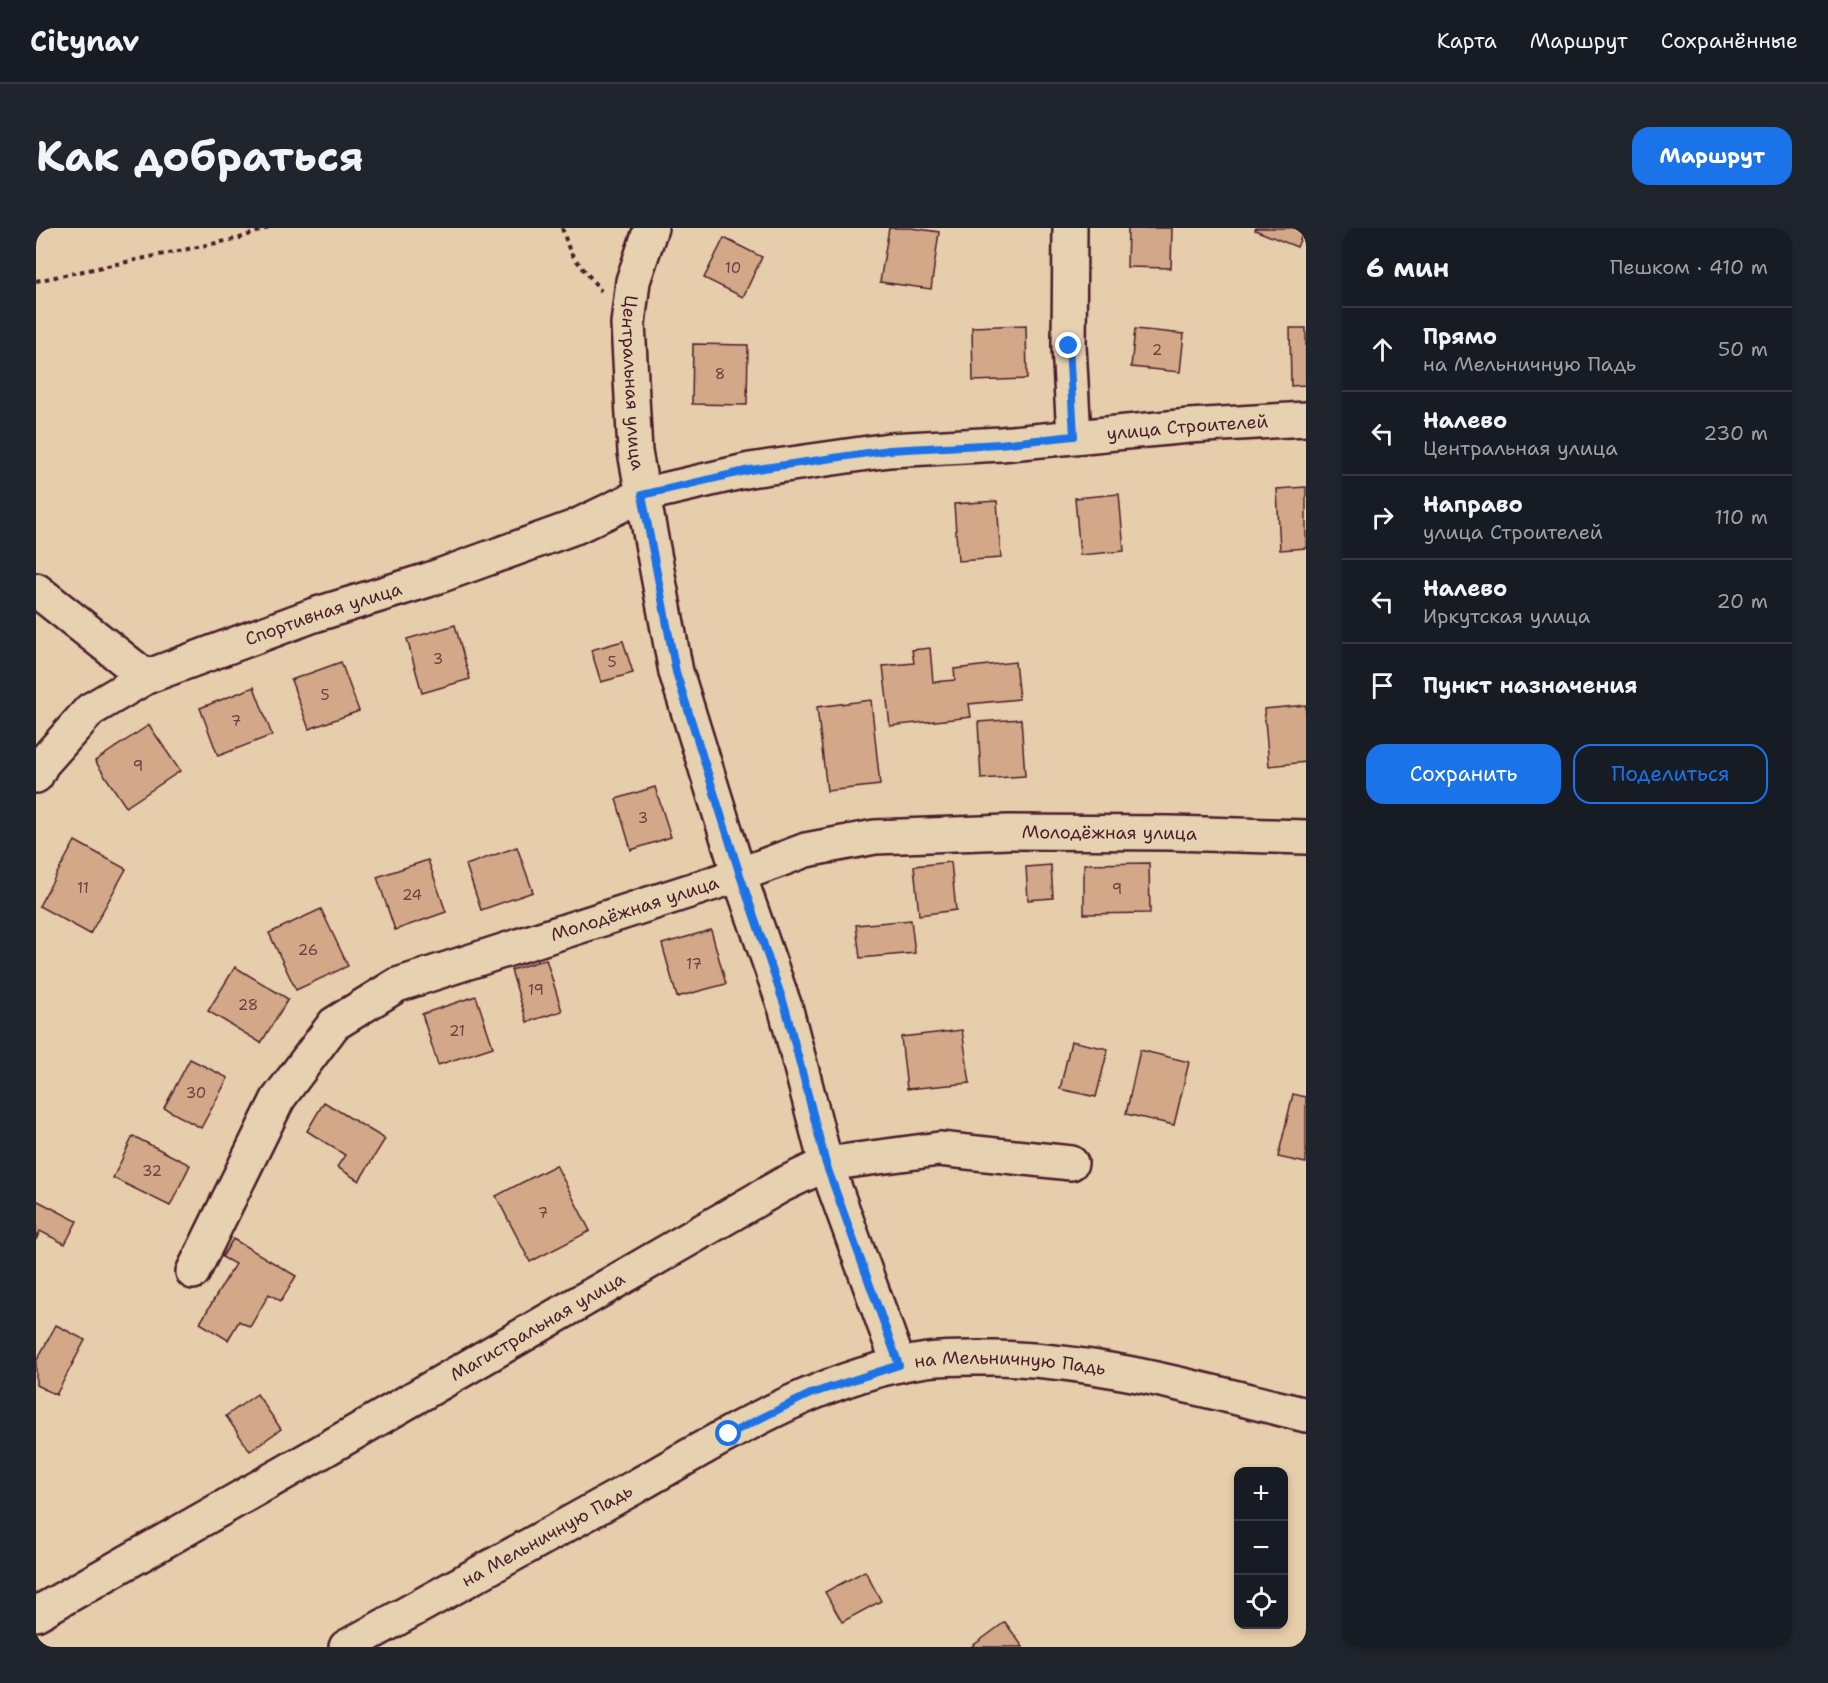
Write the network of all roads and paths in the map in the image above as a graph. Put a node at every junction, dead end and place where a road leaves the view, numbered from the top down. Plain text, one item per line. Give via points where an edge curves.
1 (268, 228) edge
2 (562, 228) edge
3 (651, 228) edge
4 (1070, 228) edge
5 (36, 281) edge
6 (628, 324) junction
7 (1306, 419) edge
8 (1074, 436) junction
9 (642, 495) junction
10 (36, 590) edge
11 (146, 677) junction
12 (36, 776) edge
13 (1306, 837) edge
14 (740, 875) junction
15 (1071, 1163) dead end
16 (826, 1164) junction
17 (193, 1272) dead end
18 (899, 1365) junction
19 (1306, 1415) edge
20 (36, 1614) edge
21 (346, 1647) edge

1 - 5 path via 240,238
2 - 6 path via 570,252
3 - 6 street, Центральная улица via 633,281
4 - 8 street via 1069,346
6 - 9 street, Центральная улица via 635,452
7 - 8 street, улица Строителей
8 - 9 street, улица Строителей via 889,450 750,470
9 - 11 street, Спортивная улица via 575,527 428,580 314,615
9 - 14 street, Центральная улица via 676,672
10 - 11 street
11 - 12 street, Спортивная улица via 90,710
13 - 14 street, Молодёжная улица via 1020,832 875,837 806,850
14 - 16 street, Центральная улица via 786,1010
14 - 17 street, Молодёжная улица via 397,986 334,1024 278,1099
15 - 16 street, Магистральная улица via 939,1149
16 - 18 street, Центральная улица
16 - 20 street, Магистральная улица via 782,1185
18 - 19 street, на Мельничную Падь via 964,1358 1039,1359 1150,1377
18 - 21 street, на Мельничную Падь via 810,1394 729,1434

